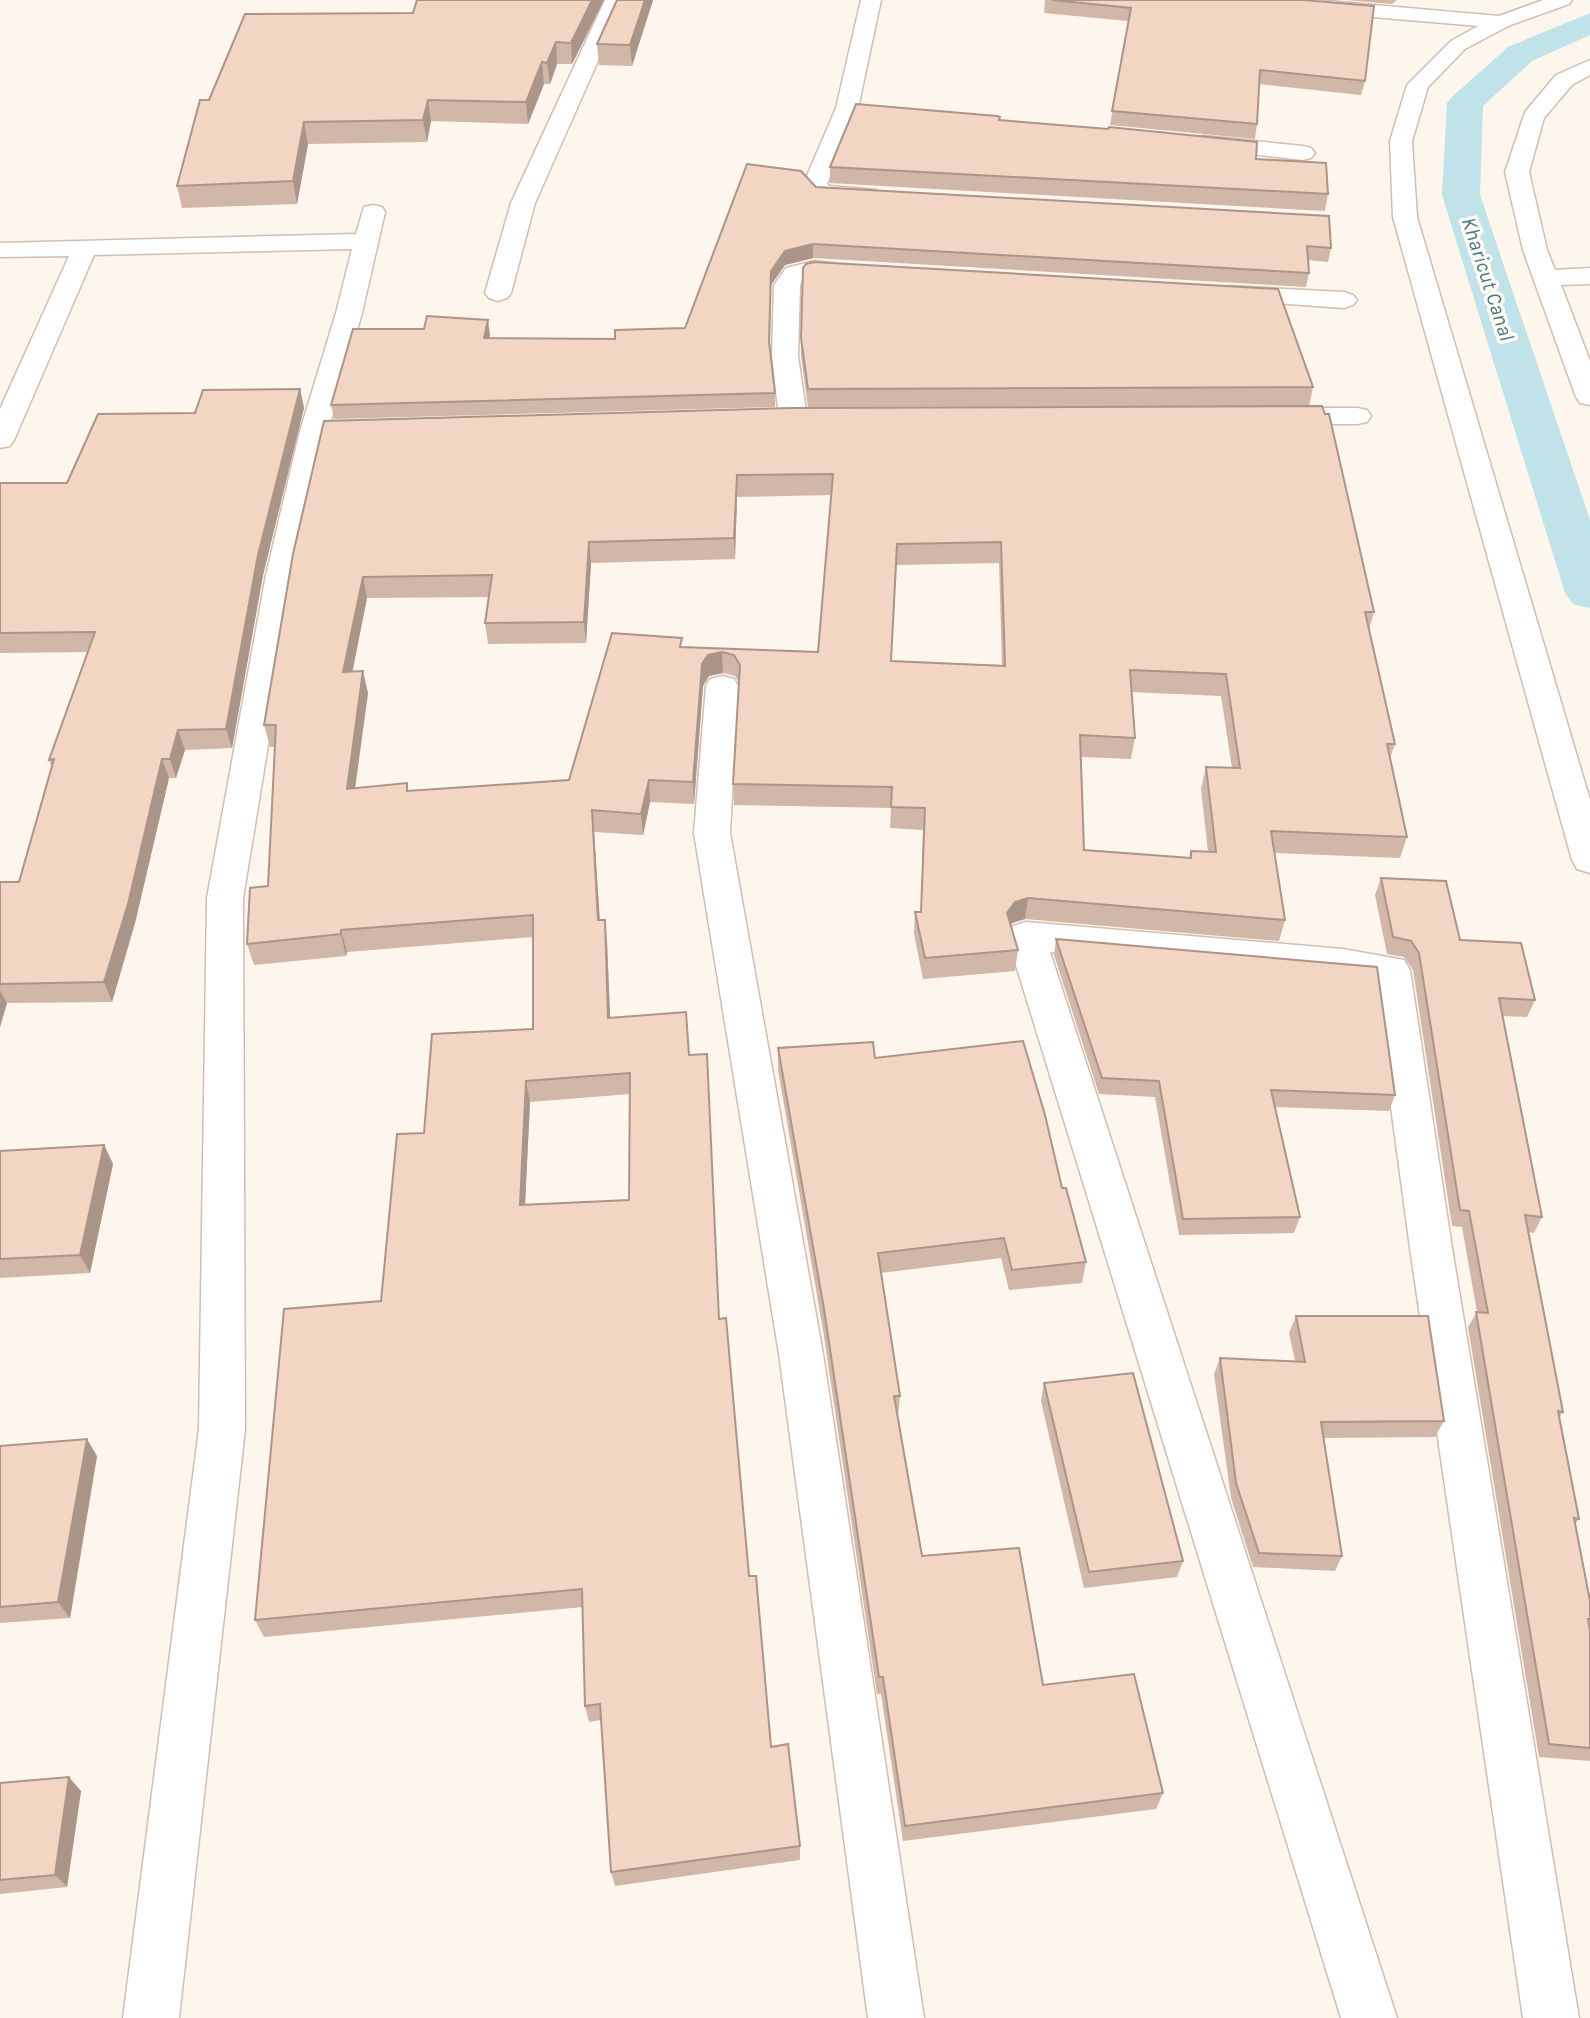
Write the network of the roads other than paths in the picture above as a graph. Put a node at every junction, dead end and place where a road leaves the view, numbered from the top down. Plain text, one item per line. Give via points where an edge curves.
1 (615, 0) edge
2 (871, 0) edge
3 (1276, 0) edge
4 (1562, 0) edge
5 (1501, 22) junction
6 (1590, 66) edge
7 (847, 108) junction
8 (874, 111) edge
9 (1179, 141) edge
10 (1303, 153) dead end
11 (893, 197) edge
12 (84, 249) junction
13 (0, 250) edge
14 (883, 273) edge
15 (1590, 276) edge
16 (1545, 278) junction
17 (1205, 292) edge
18 (498, 293) dead end
19 (1344, 300) dead end
20 (1590, 397) edge
21 (1247, 416) edge
22 (1357, 416) dead end
23 (793, 418) edge
24 (0, 440) edge
25 (722, 686) dead end
26 (1590, 860) edge
27 (151, 2018) edge
28 (896, 2018) edge
29 (1369, 2018) edge
30 (1551, 2018) edge

1 - 18 street via 523,203
2 - 7 street
3 - 5 street
4 - 5 street
5 - 26 street via 1458,46 1418,85 1401,141 1405,217
6 - 16 street via 1564,79 1533,117 1517,172
7 - 8 street
7 - 11 street via 815,185 824,193
9 - 10 street
12 - 13 street
12 - 24 street
12 - 27 street via 370,227 328,430 281,575 225,898 222,1429
14 - 23 street via 814,269 795,273 787,285 785,356
15 - 16 street
16 - 20 street
17 - 19 street
21 - 22 street
25 - 28 street via 712,833 801,1354
29 - 30 street via 1026,936 1391,970

